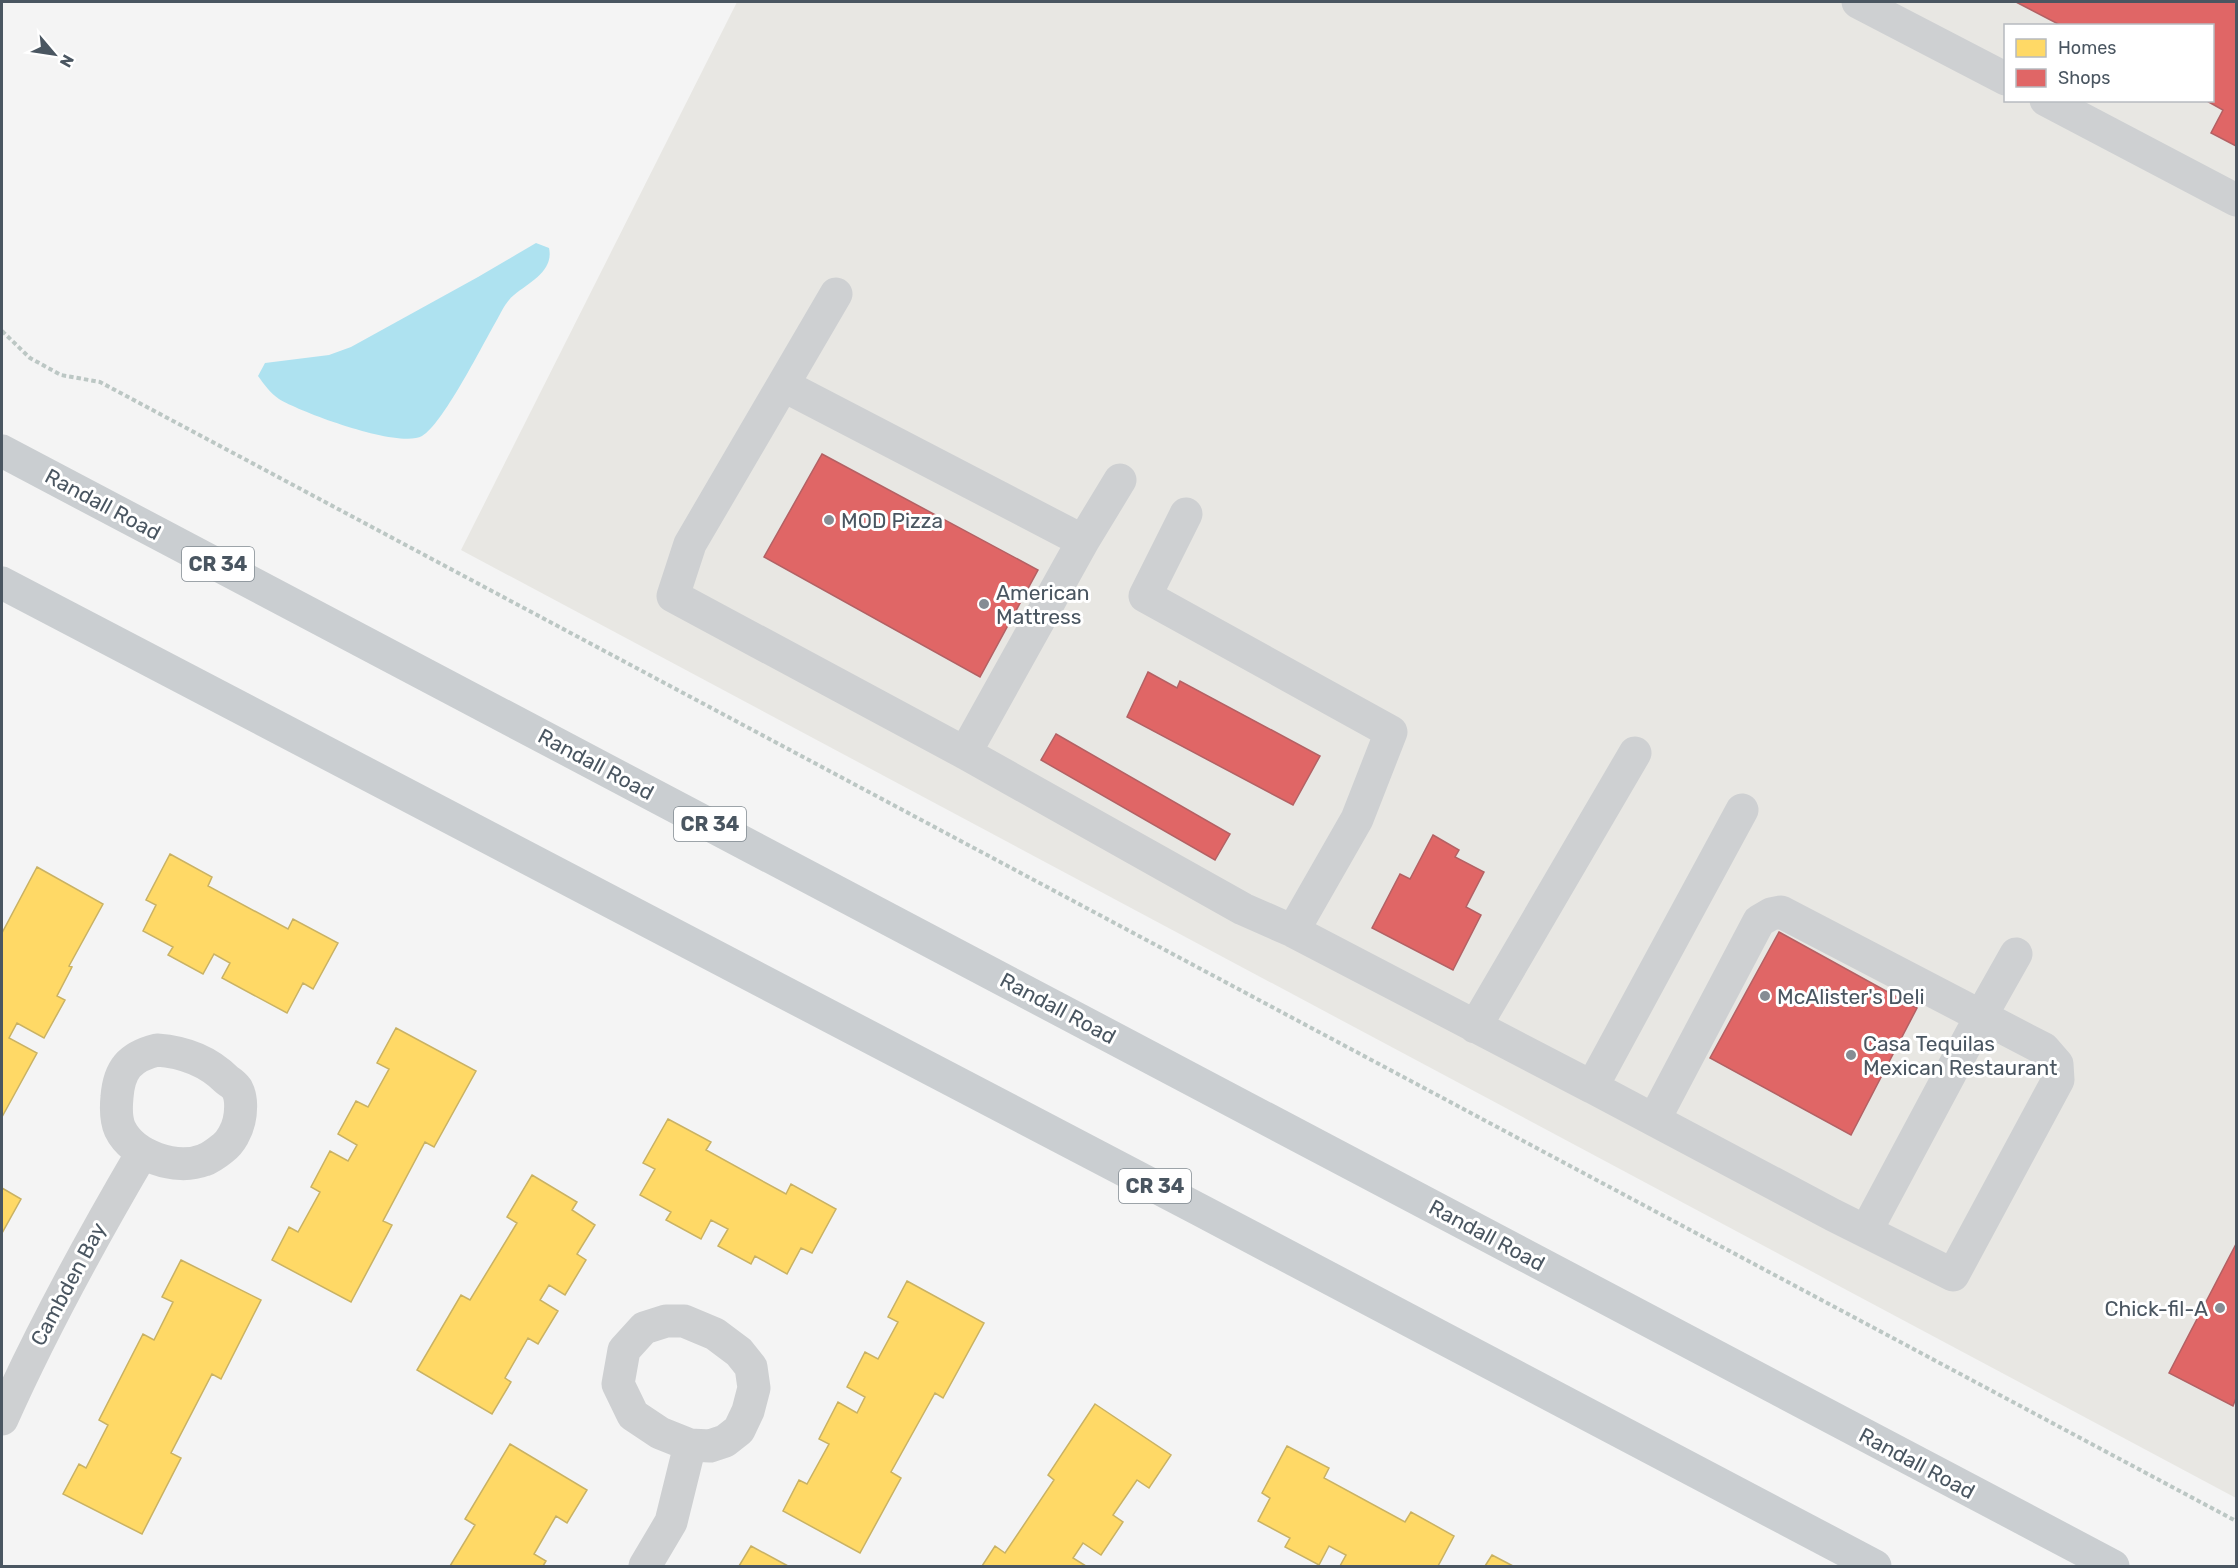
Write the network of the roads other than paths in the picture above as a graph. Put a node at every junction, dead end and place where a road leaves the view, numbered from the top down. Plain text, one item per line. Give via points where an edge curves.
1 (1858, 2) edge
2 (2004, 78) edge
3 (2050, 102) edge
4 (2236, 200) edge
5 (836, 294) dead end
6 (783, 385) junction
7 (2, 451) edge
8 (1120, 480) dead end
9 (1186, 514) dead end
10 (1083, 541) junction
11 (2, 583) edge
12 (965, 753) junction
13 (1635, 753) dead end
14 (1742, 810) dead end
15 (1293, 931) junction
16 (2016, 954) dead end
17 (1981, 1016) junction
18 (1475, 1027) junction
19 (1592, 1087) junction
20 (1654, 1120) junction
21 (142, 1153) dead end
22 (1866, 1231) junction
23 (2, 1419) edge
24 (690, 1445) dead end
25 (645, 1566) edge
26 (1875, 1566) edge
27 (2113, 1566) edge

1 - 2 street
3 - 4 street
5 - 6 street
6 - 10 street
6 - 12 street via 690,544 673,596
7 - 27 main road, Randall Road / CR 34
8 - 10 street
9 - 15 street via 1145,596 1391,732 1357,819
10 - 12 street
11 - 26 main road, CR 34
12 - 15 street via 1244,909
13 - 18 street
14 - 19 street
15 - 18 street
16 - 17 street
17 - 20 street via 1781,912 1771,914 1759,921
17 - 22 street
17 - 22 street via 2044,1049 2057,1064 2058,1080 1953,1275
18 - 19 street
19 - 20 street
20 - 22 street
21 - 23 street, Cambden Bay via 33,1349
24 - 25 street via 671,1522

